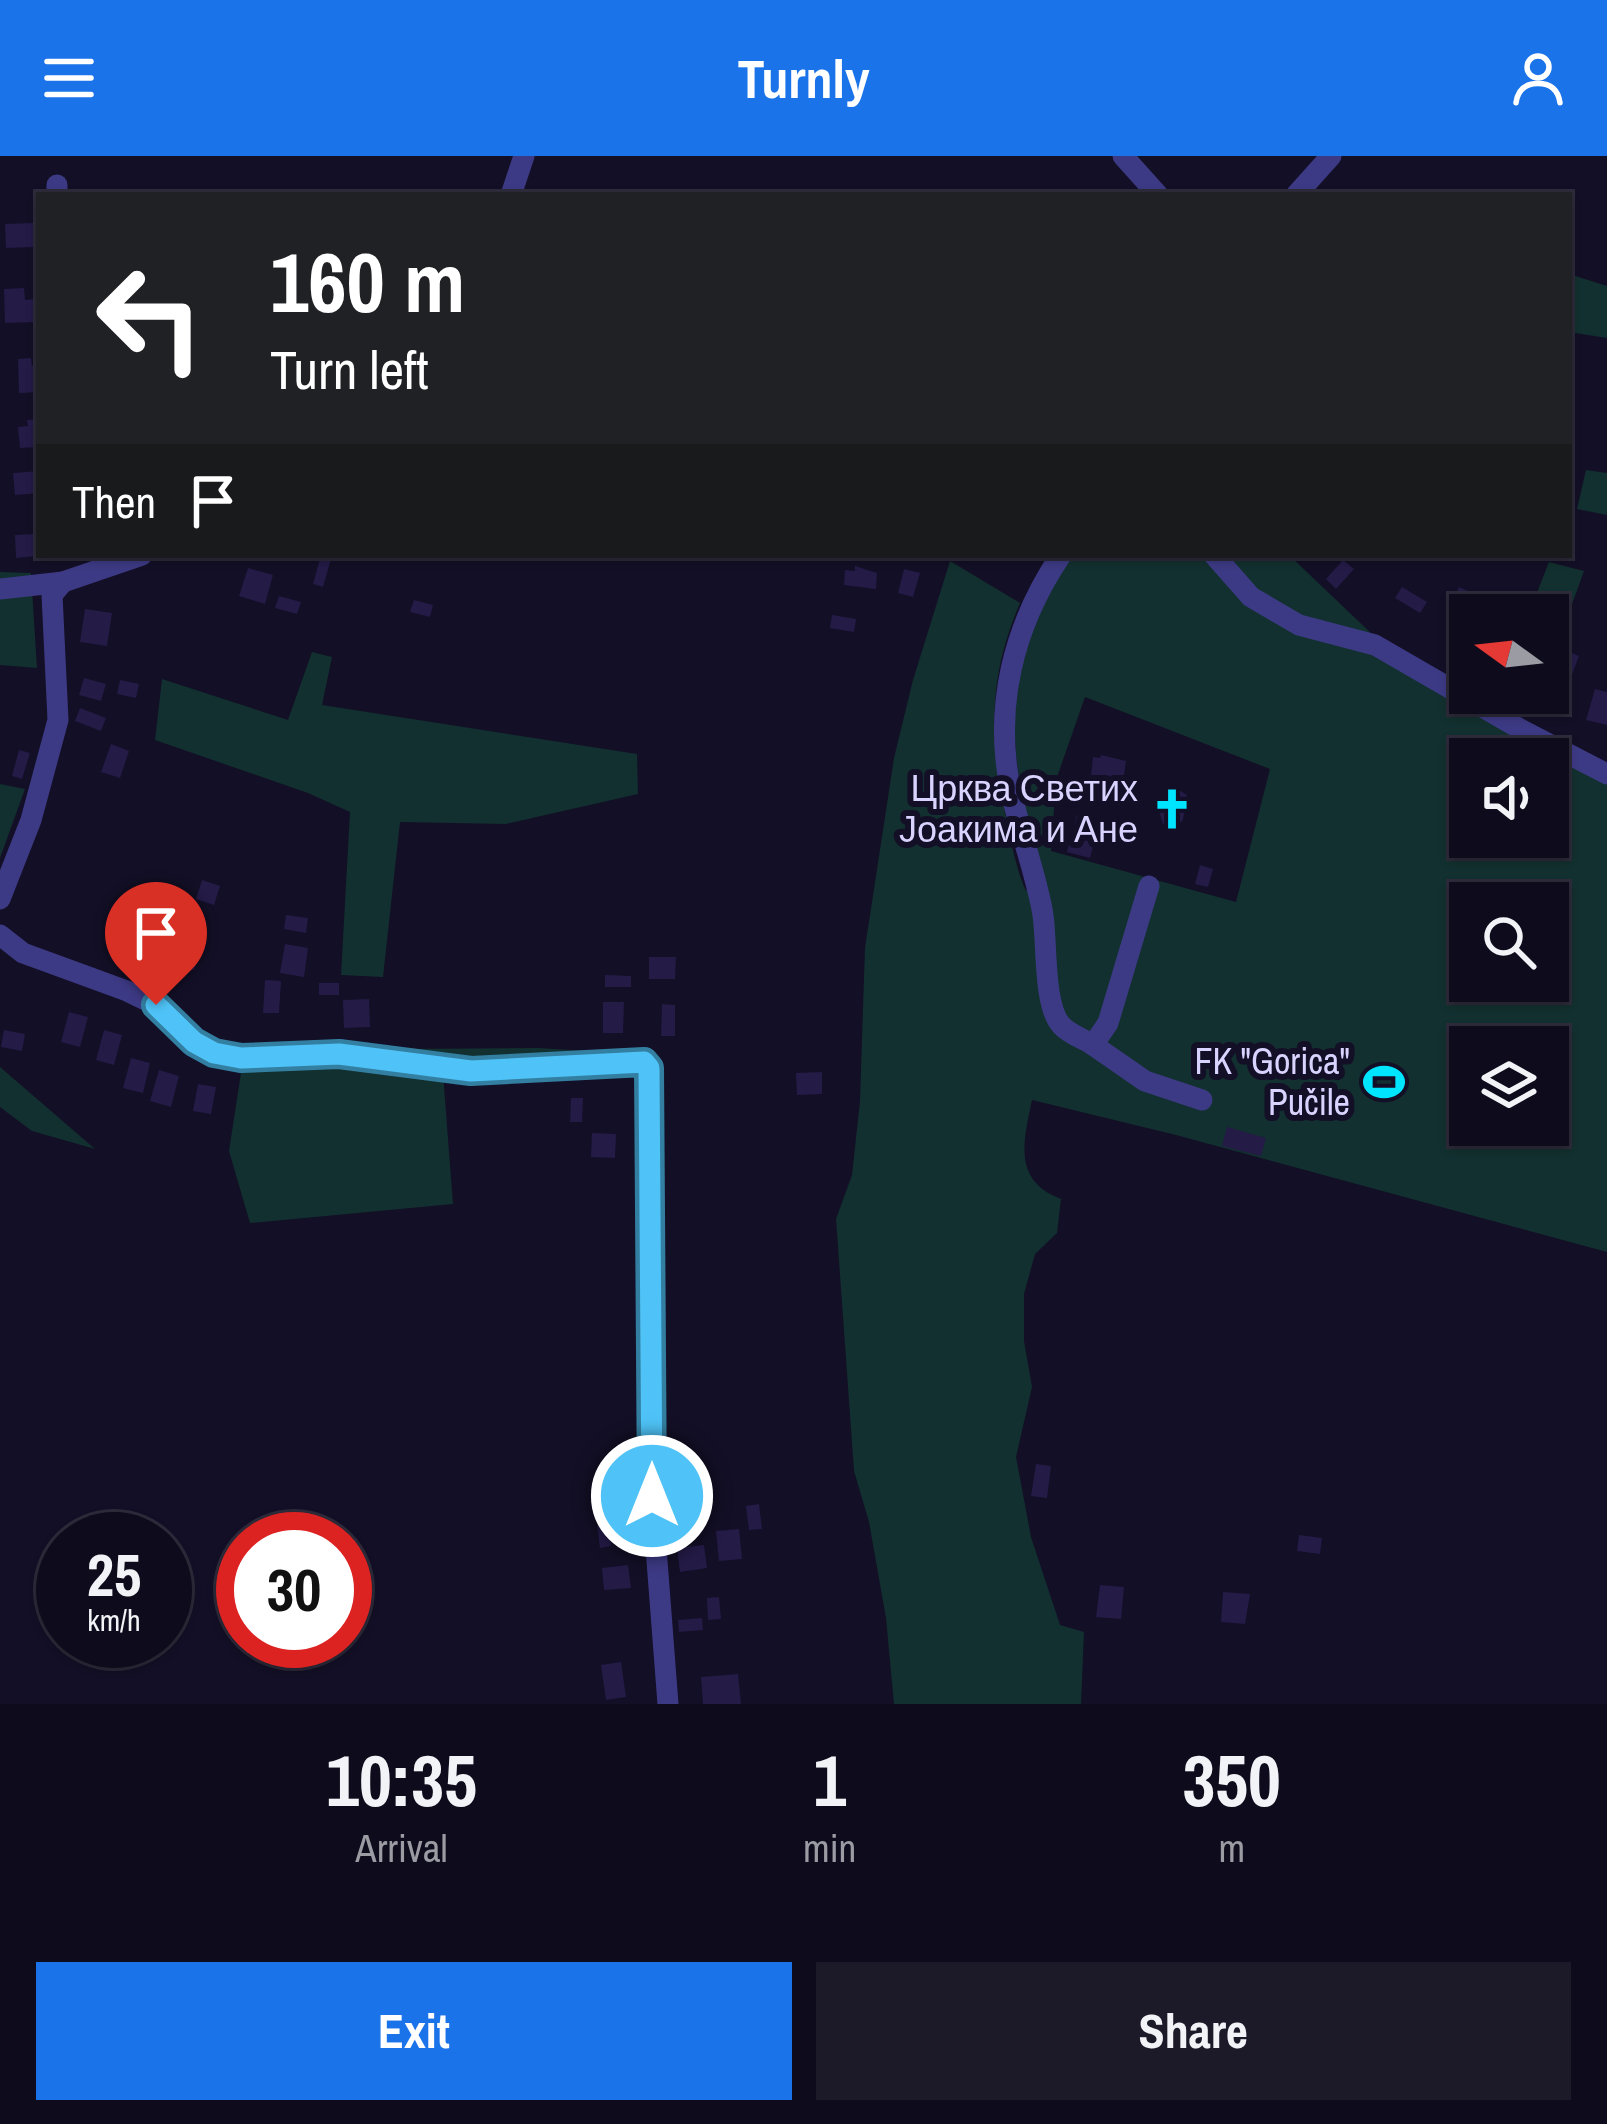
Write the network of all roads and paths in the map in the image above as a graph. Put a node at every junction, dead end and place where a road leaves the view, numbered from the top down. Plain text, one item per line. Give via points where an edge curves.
1 (524, 156) edge
2 (1123, 156) edge
3 (1331, 156) edge
4 (512, 192) edge
5 (1155, 192) edge
6 (1298, 192) edge
7 (128, 558) edge
8 (1059, 558) edge
9 (1217, 558) edge
10 (70, 571) edge
11 (0, 589) edge
12 (1607, 774) edge
13 (1149, 886) dead end
14 (0, 899) edge
15 (0, 935) edge
16 (1093, 1045) junction
17 (1202, 1100) dead end
18 (668, 1704) edge

1 - 4 street
2 - 5 street
3 - 6 street
7 - 10 street
8 - 16 street via 1012,657 1003,736 1041,905 1053,1010 1061,1025
9 - 12 street via 1252,597 1299,626 1376,645
10 - 11 street
10 - 14 street via 52,595 58,720 32,820
13 - 16 street via 1108,1023
15 - 18 street via 23,953 156,1005 214,1053 339,1054 471,1071 644,1062 652,1496
16 - 17 street via 1145,1081

